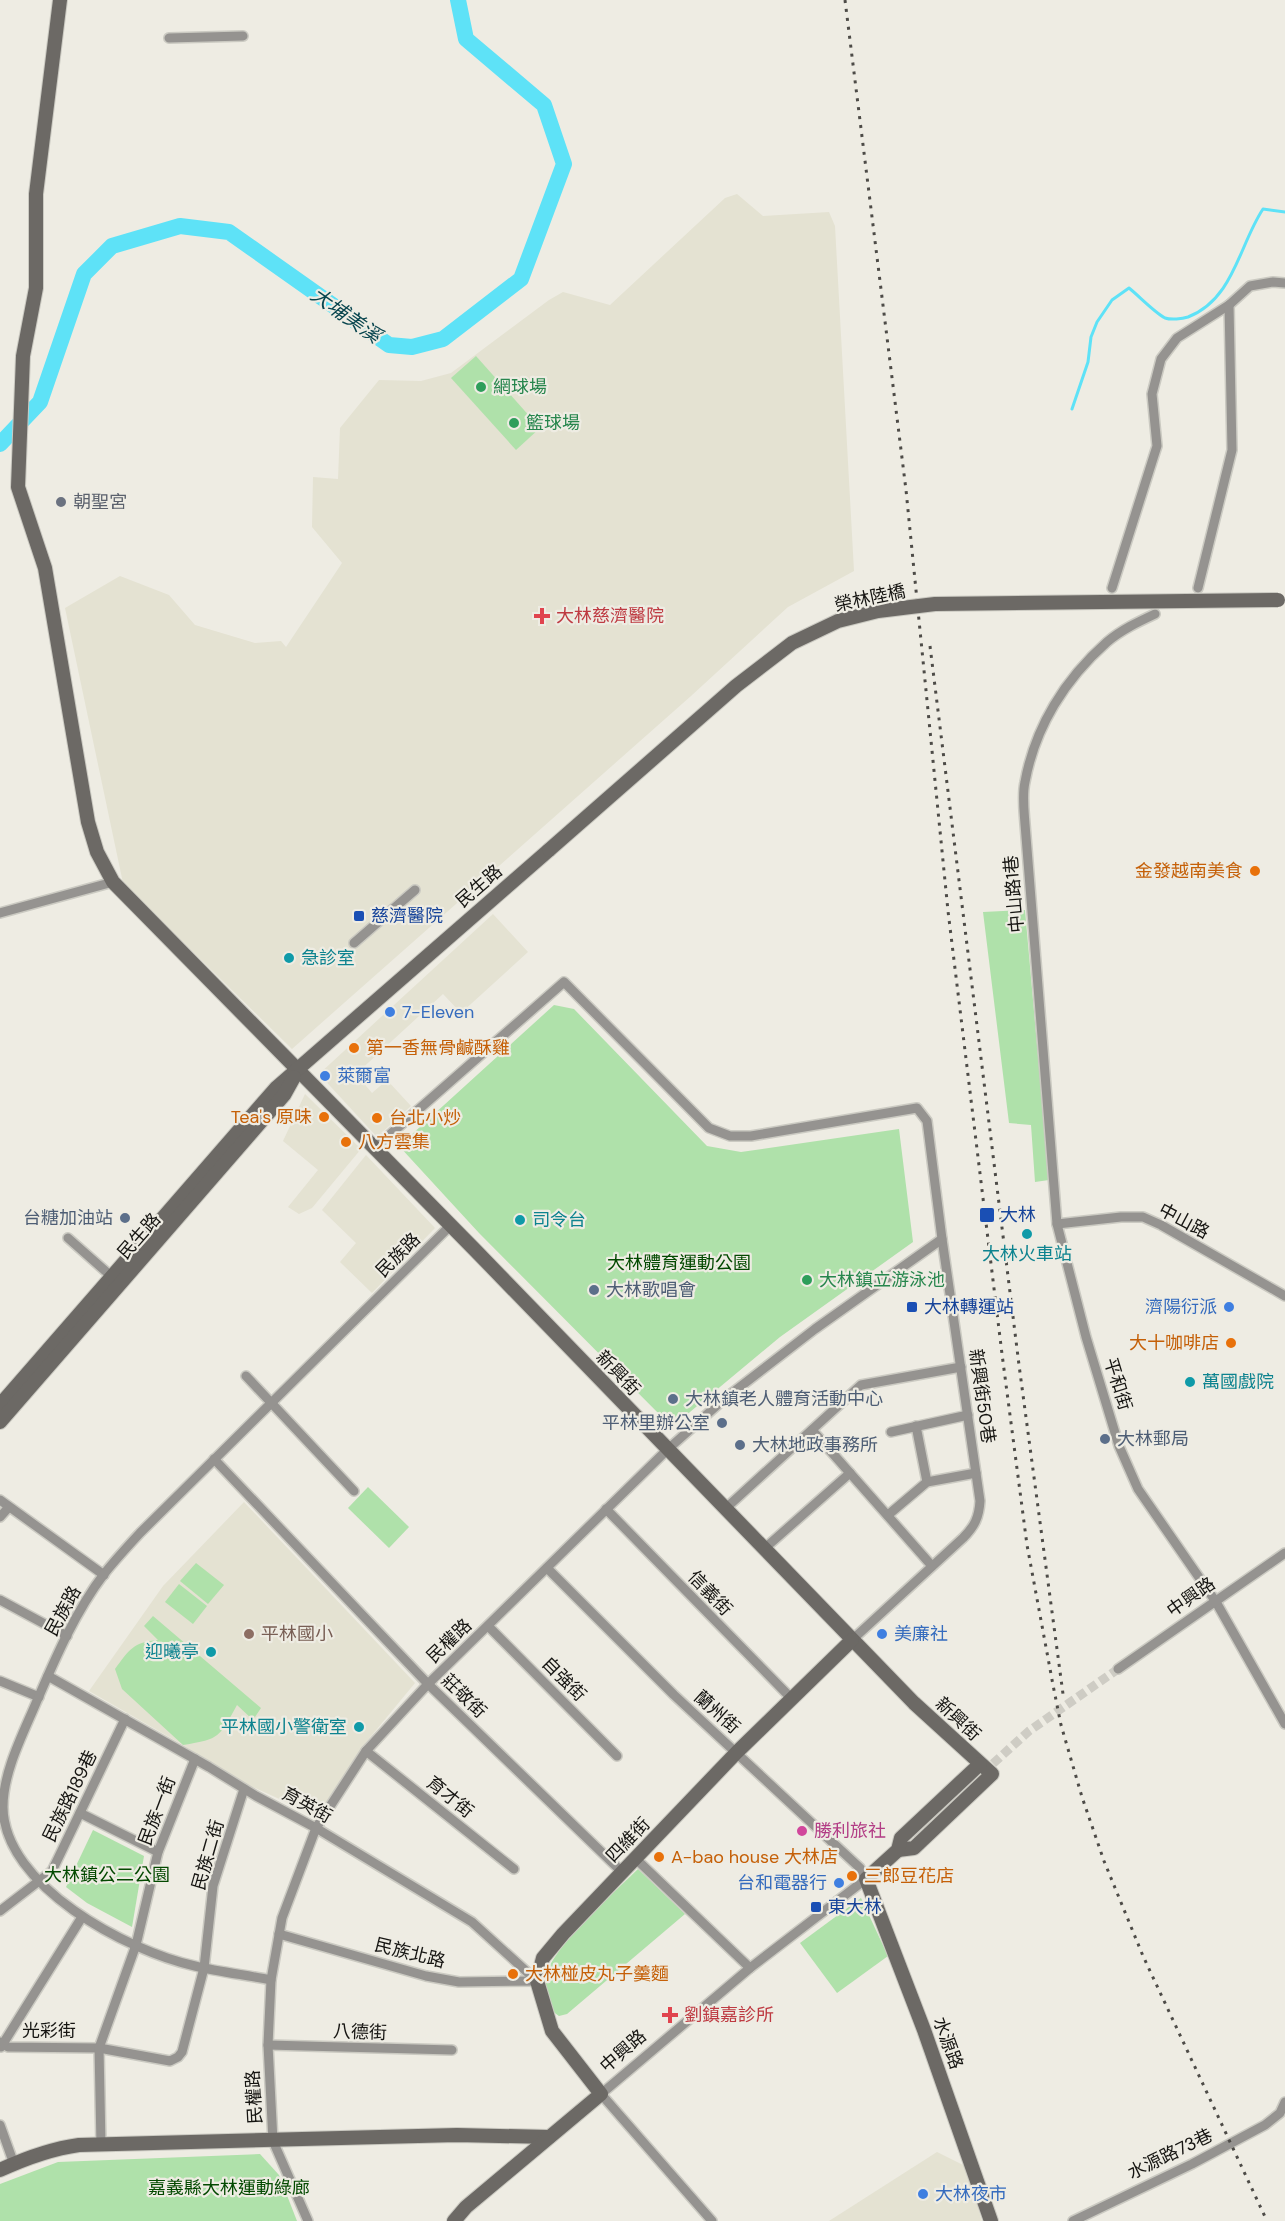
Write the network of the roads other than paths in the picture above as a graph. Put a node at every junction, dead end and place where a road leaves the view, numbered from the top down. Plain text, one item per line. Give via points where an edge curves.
1 (60, 0) edge
2 (243, 36) dead end
3 (169, 38) dead end
4 (1285, 283) edge
5 (1230, 305) junction
6 (1113, 588) dead end
7 (1198, 588) dead end
8 (1282, 601) edge
9 (1155, 614) dead end
10 (549, 850) joint
11 (113, 882) junction
12 (415, 890) dead end
13 (0, 913) edge
14 (354, 944) dead end
15 (298, 1070) junction
16 (373, 1145) junction
17 (1057, 1224) junction
18 (451, 1225) junction
19 (68, 1238) dead end
20 (942, 1239) junction
21 (111, 1276) junction
22 (1285, 1296) edge
23 (961, 1367) junction
24 (246, 1376) dead end
25 (271, 1403) junction
26 (0, 1405) edge
27 (968, 1414) junction
28 (0, 1422) edge
29 (916, 1426) junction
30 (812, 1430) junction
31 (891, 1432) dead end
32 (667, 1450) junction
33 (214, 1460) junction
34 (850, 1473) junction
35 (976, 1473) junction
36 (927, 1482) junction
37 (354, 1491) dead end
38 (0, 1500) edge
39 (9, 1507) junction
40 (606, 1509) junction
41 (725, 1509) junction
42 (888, 1515) junction
43 (0, 1517) edge
44 (764, 1549) junction
45 (1285, 1553) edge
46 (932, 1566) junction
47 (547, 1568) junction
48 (104, 1575) junction
49 (0, 1600) edge
50 (1216, 1602) junction
51 (488, 1626) junction
52 (68, 1636) junction
53 (852, 1640) junction
54 (1118, 1669) tunnel mouth
55 (48, 1676) junction
56 (0, 1681) edge
57 (428, 1684) junction
58 (39, 1697) junction
59 (791, 1698) junction
60 (125, 1719) junction
61 (1285, 1724) edge
62 (366, 1751) junction
63 (737, 1752) junction
64 (617, 1756) dead end
65 (195, 1759) junction
66 (0, 1764) edge
67 (980, 1764) junction
68 (11, 1767) junction
69 (244, 1789) junction
70 (80, 1814) junction
71 (3, 1826) edge
72 (316, 1828) junction
73 (901, 1847) junction
74 (158, 1852) junction
75 (636, 1858) junction
76 (514, 1869) dead end
77 (622, 1872) junction
78 (866, 1879) junction
79 (38, 1881) junction
80 (0, 1911) edge
81 (82, 1917) junction
82 (279, 1934) junction
83 (136, 1945) junction
84 (204, 1968) junction
85 (750, 1968) junction
86 (271, 1980) junction
87 (537, 1981) junction
88 (1, 2045) edge
89 (268, 2045) junction
90 (99, 2048) junction
91 (452, 2050) dead end
92 (601, 2094) junction
93 (1285, 2102) edge
94 (1282, 2113) edge
95 (0, 2125) edge
96 (549, 2137) junction
97 (273, 2141) junction
98 (101, 2145) junction
99 (14, 2164) junction
100 (0, 2170) edge
101 (308, 2221) edge
102 (454, 2221) edge
103 (712, 2221) edge
104 (991, 2221) edge
105 (1073, 2221) edge

1 - 11 main road, 新興街 via 36,194 36,288 23,356 18,487 45,568 88,822 97,852
2 - 3 street
4 - 5 street via 1250,286
5 - 6 street via 1177,339 1161,358 1152,394 1157,446
5 - 7 street via 1232,450
8 - 10 main road, 榮林陸橋, bridge via 935,604 838,621 792,643 736,686
9 - 17 street, 中山路1巷 via 1108,641 1072,680 1048,712 1024,785
10 - 15 main road, 民生路
11 - 13 street
11 - 15 main road, 新興街
12 - 14 street
15 - 16 main road, 新興街
15 - 21 main road, 民生路 via 276,1088
15 - 28 main road, 民生路 via 284,1095
16 - 18 main road, 新興街
16 - 20 street, 新興街50巷 via 386,1138 564,982 709,1128 730,1136 751,1136 916,1108 927,1121
17 - 22 street, 中山路 via 1143,1217
17 - 50 street, 平和街 via 1119,1446 1138,1489
18 - 25 street, 民族路
18 - 32 main road, 新興街
19 - 21 street
20 - 23 street, 新興街50巷
20 - 32 street, 民權路 via 723,1400
21 - 26 main road, 民生路
23 - 27 street, 新興街50巷
23 - 30 street via 861,1385
24 - 25 street
25 - 33 street, 民族路
25 - 37 street
27 - 29 street
27 - 35 street, 新興街50巷
29 - 31 street
29 - 36 street
30 - 34 street
30 - 41 street
32 - 40 street, 民權路
32 - 41 main road, 新興街
33 - 48 street, 民族路 via 140,1533
33 - 57 street, 莊敬街
34 - 42 street
34 - 44 street
35 - 36 street
35 - 46 street, 新興街50巷 via 980,1501 974,1527
36 - 42 street
38 - 39 street
39 - 43 street
39 - 48 street
40 - 47 street, 民權路
40 - 59 street, 信義街
41 - 44 main road, 新興街
42 - 46 street
44 - 53 main road, 新興街
45 - 50 street, 中興路
46 - 53 street, 新興街50巷
47 - 51 street, 民權路
47 - 63 street, 蘭州街
48 - 52 street, 民族路
49 - 52 street
50 - 54 street, 中興路
50 - 61 street, 平和街
51 - 57 street, 民權路
51 - 64 street, 自強街
52 - 55 street, 民族路
53 - 59 main road, 四維街
53 - 67 main road, 新興街
55 - 58 street, 民族路
55 - 60 street, 育英街
56 - 58 street
57 - 62 street, 民權路
57 - 77 street, 莊敬街
58 - 68 street, 民族路
59 - 63 main road, 四維街
60 - 65 street, 育英街
60 - 70 street, 民族路189巷
62 - 72 street, 民權路
62 - 76 street, 育才街
63 - 75 main road, 四維街
63 - 78 street, 蘭州街 via 860,1868
65 - 69 street, 育英街
65 - 74 street, 民族一街
66 - 68 street
67 - 73 main road via 902,1838
67 - 73 main road, 新興街 via 992,1774 914,1848
68 - 71 street, 民族路 via 4,1789
69 - 72 street, 育英街
69 - 84 street, 民族二街 via 213,1886
70 - 74 street
70 - 79 street, 民族路189巷 via 52,1872
71 - 79 street, 民族路 via 18,1857
72 - 82 street, 民權路
72 - 87 street, 育英街 via 472,1922
73 - 78 main road, 中興路
74 - 83 street, 民族一街
75 - 77 main road, 四維街
75 - 85 street
77 - 87 main road, 四維街 via 543,1958
78 - 85 street, 中興路
78 - 104 main road, 水源路
79 - 80 street, 民族路189巷
79 - 81 street, 民族路
81 - 83 street, 民族路
81 - 88 street
82 - 86 street, 民權路
82 - 87 street, 民族北路 via 426,1976 459,1982
83 - 84 street, 民族路
83 - 90 street, 民族一街
84 - 86 street, 民族路
84 - 90 street, 民族二街 via 178,2057 170,2061
85 - 92 street, 中興路
86 - 89 street, 民權路
87 - 92 main road via 552,2031
88 - 90 street, 光彩街
89 - 91 street, 八德街
89 - 97 street, 民權路
90 - 98 street
92 - 96 main road, 中興路
92 - 103 street
93 - 94 street
94 - 105 street, 水源路73巷 via 1192,2164
95 - 99 street
96 - 97 main road via 457,2135
96 - 102 main road, 中興路
97 - 98 main road
97 - 101 street, 民權路
98 - 99 main road via 55,2148
99 - 100 main road

